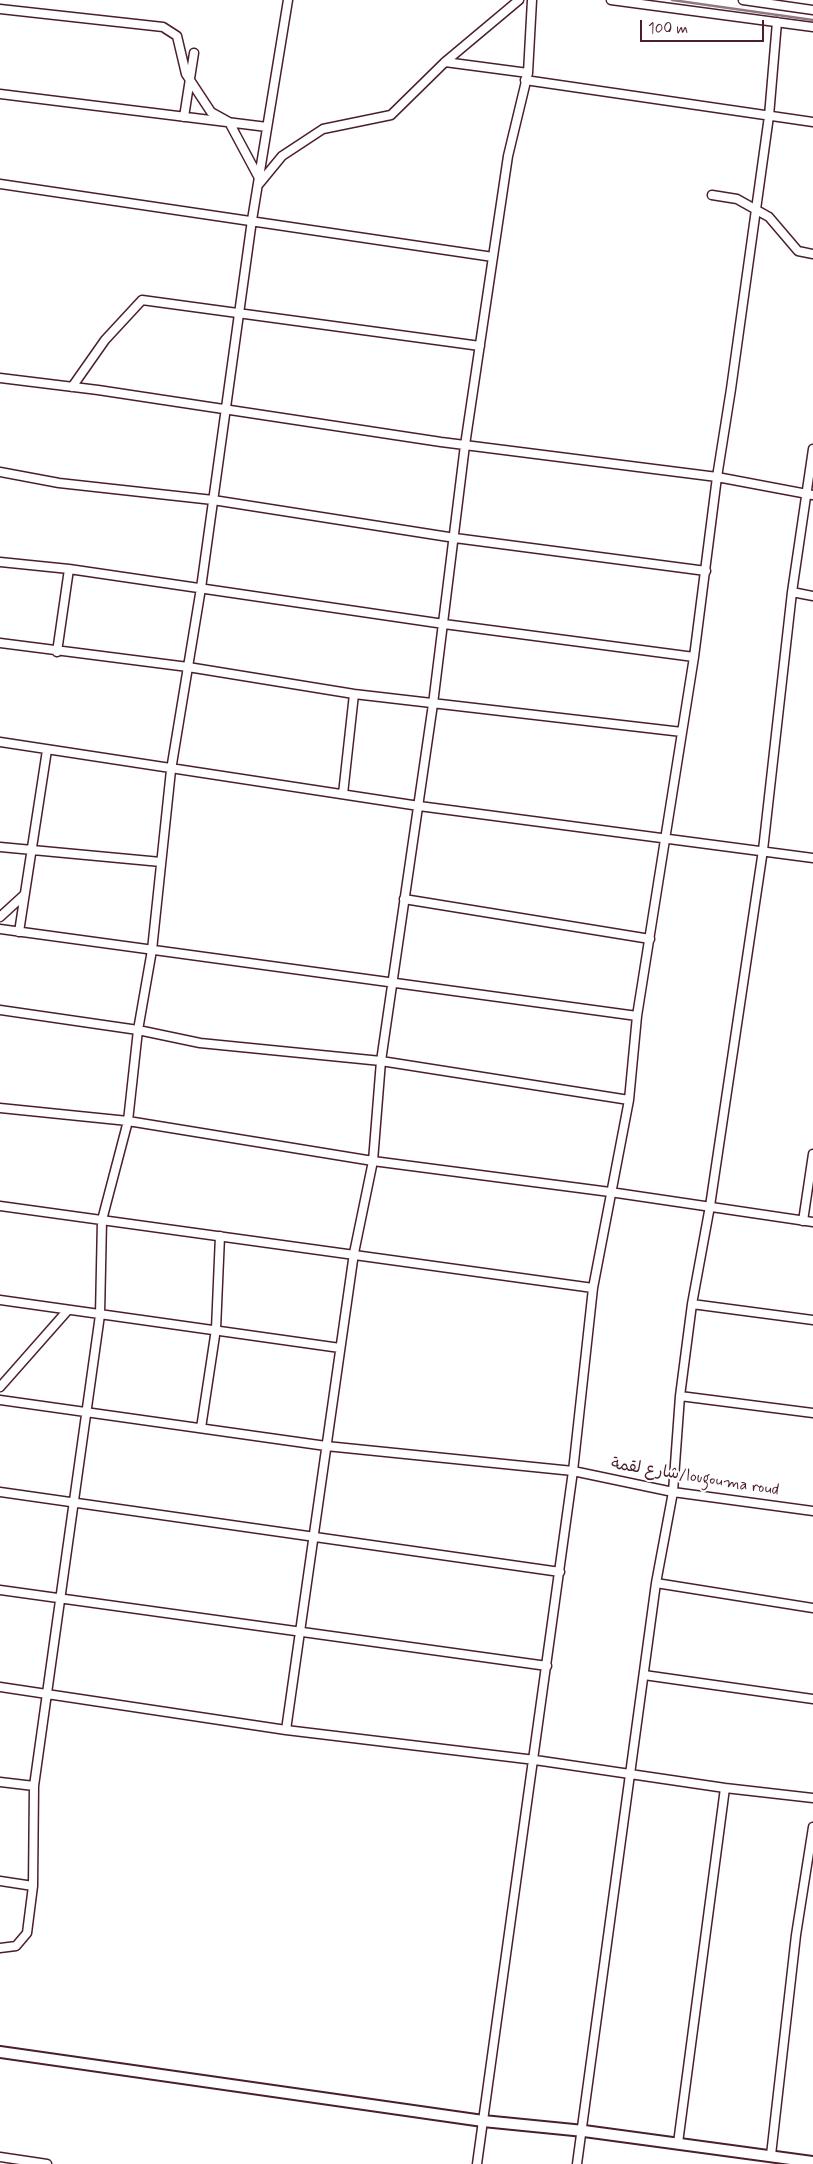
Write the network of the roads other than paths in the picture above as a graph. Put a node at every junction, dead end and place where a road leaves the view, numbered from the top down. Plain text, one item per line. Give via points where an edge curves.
1 (288, 0) edge
2 (519, 0) edge
3 (532, 0) edge
4 (612, 0) edge
5 (743, 0) edge
6 (776, 2) edge
7 (0, 9) edge
8 (813, 10) edge
9 (777, 22) junction
10 (813, 27) edge
11 (194, 53) dead end
12 (445, 62) junction
13 (527, 76) junction
14 (190, 80) junction
15 (0, 94) edge
16 (769, 116) junction
17 (184, 117) junction
18 (229, 122) junction
19 (813, 122) edge
20 (267, 127) junction
21 (258, 182) junction
22 (0, 184) edge
23 (712, 195) dead end
24 (756, 210) junction
25 (252, 220) junction
26 (813, 254) edge
27 (493, 257) junction
28 (240, 312) junction
29 (480, 346) junction
30 (0, 378) edge
31 (72, 387) junction
32 (226, 410) junction
33 (465, 445) junction
34 (813, 449) edge
35 (0, 472) edge
36 (717, 477) junction
37 (810, 495) edge
38 (213, 500) junction
39 (455, 538) junction
40 (0, 562) edge
41 (69, 569) junction
42 (706, 571) junction
43 (201, 588) junction
44 (792, 592) junction
45 (813, 596) edge
46 (444, 624) junction
47 (0, 643) edge
48 (57, 652) junction
49 (694, 657) junction
50 (188, 667) junction
51 (354, 694) junction
52 (433, 704) junction
53 (682, 732) junction
54 (0, 742) edge
55 (47, 750) junction
56 (171, 770) junction
57 (343, 794) junction
58 (419, 806) junction
59 (665, 838) junction
60 (0, 847) edge
61 (763, 850) junction
62 (30, 852) junction
63 (813, 858) edge
64 (161, 862) junction
65 (24, 895) junction
66 (404, 900) junction
67 (0, 917) edge
68 (0, 929) edge
69 (19, 932) junction
70 (650, 939) junction
71 (152, 950) junction
72 (394, 984) junction
73 (0, 1010) edge
74 (637, 1016) junction
75 (138, 1030) junction
76 (381, 1061) junction
77 (629, 1100) junction
78 (0, 1108) edge
79 (128, 1121) junction
80 (813, 1154) edge
81 (373, 1161) junction
82 (610, 1192) junction
83 (0, 1206) edge
84 (710, 1206) junction
85 (102, 1220) junction
86 (803, 1221) junction
87 (813, 1222) edge
88 (220, 1236) junction
89 (354, 1253) junction
90 (593, 1288) junction
91 (0, 1300) edge
92 (692, 1304) junction
93 (68, 1310) junction
94 (100, 1315) junction
95 (813, 1320) edge
96 (216, 1329) junction
97 (340, 1348) junction
98 (0, 1387) edge
99 (680, 1396) junction
100 (0, 1400) edge
101 (88, 1412) junction
102 (813, 1413) edge
103 (202, 1428) junction
104 (326, 1446) junction
105 (573, 1472) junction
106 (0, 1492) edge
107 (673, 1492) junction
108 (73, 1502) junction
109 (813, 1510) edge
110 (313, 1536) junction
111 (560, 1572) junction
112 (656, 1583) junction
113 (0, 1590) edge
114 (60, 1599) junction
115 (813, 1608) edge
116 (299, 1633) junction
117 (547, 1666) junction
118 (644, 1675) junction
119 (0, 1688) edge
120 (46, 1694) junction
121 (813, 1699) edge
122 (286, 1730) junction
123 (535, 1760) junction
124 (631, 1774) junction
125 (0, 1782) edge
126 (34, 1786) junction
127 (725, 1788) junction
128 (813, 1798) edge
129 (813, 1826) edge
130 (0, 1881) edge
131 (33, 1886) junction
132 (0, 1948) edge
133 (0, 2052) edge
134 (483, 2121) junction
135 (584, 2131) junction
136 (678, 2143) junction
137 (771, 2155) junction
138 (0, 2157) edge
139 (813, 2162) edge
140 (47, 2164) edge
141 (477, 2164) edge
142 (577, 2164) edge

1 - 20 street
2 - 12 street
3 - 13 street
4 - 9 street
5 - 6 street
6 - 8 street
7 - 14 street via 163,27 177,36
9 - 10 street
9 - 16 street
11 - 14 street
12 - 13 street
12 - 21 street via 391,115 324,128 282,156
13 - 16 street
13 - 27 street via 508,156
14 - 17 street
14 - 18 street via 212,112
15 - 17 street
16 - 19 street
16 - 24 street
17 - 18 street
18 - 20 street
18 - 21 street
20 - 21 street
21 - 25 street
22 - 25 street
23 - 24 street via 737,199
24 - 26 street via 769,217 798,251
24 - 36 street
25 - 27 street
25 - 28 street
27 - 29 street
28 - 29 street
28 - 31 street via 142,300 105,340
28 - 32 street
29 - 33 street
30 - 31 street
31 - 32 street
32 - 33 street
32 - 38 street
33 - 36 street
33 - 39 street
34 - 37 street
35 - 38 street
36 - 37 street
36 - 42 street
37 - 44 street
38 - 39 street
38 - 43 street
39 - 42 street
39 - 46 street
40 - 41 street
41 - 43 street
41 - 48 street
42 - 49 street
43 - 46 street
43 - 50 street
44 - 45 street
44 - 61 street
46 - 49 street
46 - 52 street
47 - 48 street
48 - 50 street
49 - 53 street
50 - 51 street
50 - 56 street
51 - 52 street
51 - 57 street
52 - 53 street
52 - 58 street
53 - 59 street
54 - 55 street
55 - 56 street
55 - 62 street
56 - 57 street
56 - 64 street
57 - 58 street
58 - 59 street
58 - 66 street
59 - 61 street
59 - 70 street
60 - 62 street
61 - 63 street
61 - 84 street
62 - 64 street
62 - 65 street
64 - 71 street
65 - 67 street
65 - 69 street
66 - 70 street
66 - 72 street
68 - 69 street
69 - 71 street
70 - 74 street
71 - 72 street
71 - 75 street
72 - 74 street
72 - 76 street
73 - 75 street
74 - 77 street
75 - 76 street via 200,1043
75 - 79 street
76 - 77 street
76 - 81 street
77 - 82 street
78 - 79 street
79 - 81 street
79 - 85 street
80 - 86 street
81 - 82 street
81 - 89 street
82 - 84 street
82 - 90 street
83 - 85 street
84 - 86 street
84 - 92 street
85 - 88 street
85 - 94 street
86 - 87 street
88 - 89 street
88 - 96 street
89 - 90 street
89 - 97 street
90 - 105 street
91 - 93 street
92 - 95 street
92 - 99 street
93 - 94 street
93 - 98 street
94 - 96 street
94 - 101 street
96 - 97 street
96 - 103 street
97 - 104 street
99 - 102 street
99 - 107 street
100 - 101 street, شارع لقمة/lougouma roud
101 - 103 street, شارع لقمة/lougouma roud
101 - 108 street
103 - 104 street, شارع لقمة/lougouma roud
104 - 105 street, شارع لقمة/lougouma roud
104 - 110 street
105 - 107 street, شارع لقمة/lougouma roud
105 - 111 street
106 - 108 street
107 - 109 street, شارع لقمة/lougouma roud
107 - 112 street
108 - 110 street
108 - 114 street
110 - 111 street
110 - 116 street
111 - 117 street
112 - 115 street
112 - 118 street
113 - 114 street
114 - 116 street
114 - 120 street
116 - 117 street
116 - 122 street
117 - 123 street
118 - 121 street
118 - 124 street
119 - 120 street
120 - 122 street
120 - 126 street
122 - 123 street
123 - 124 street
123 - 134 street
124 - 127 street
124 - 135 street
125 - 126 street
126 - 131 street
127 - 128 street
127 - 136 street
129 - 137 street via 796,1935
130 - 131 street
131 - 132 street via 27,1932 16,1946
133 - 134 street
134 - 135 street
134 - 141 street
135 - 136 street
135 - 142 street
136 - 137 street
137 - 139 street
138 - 140 street

